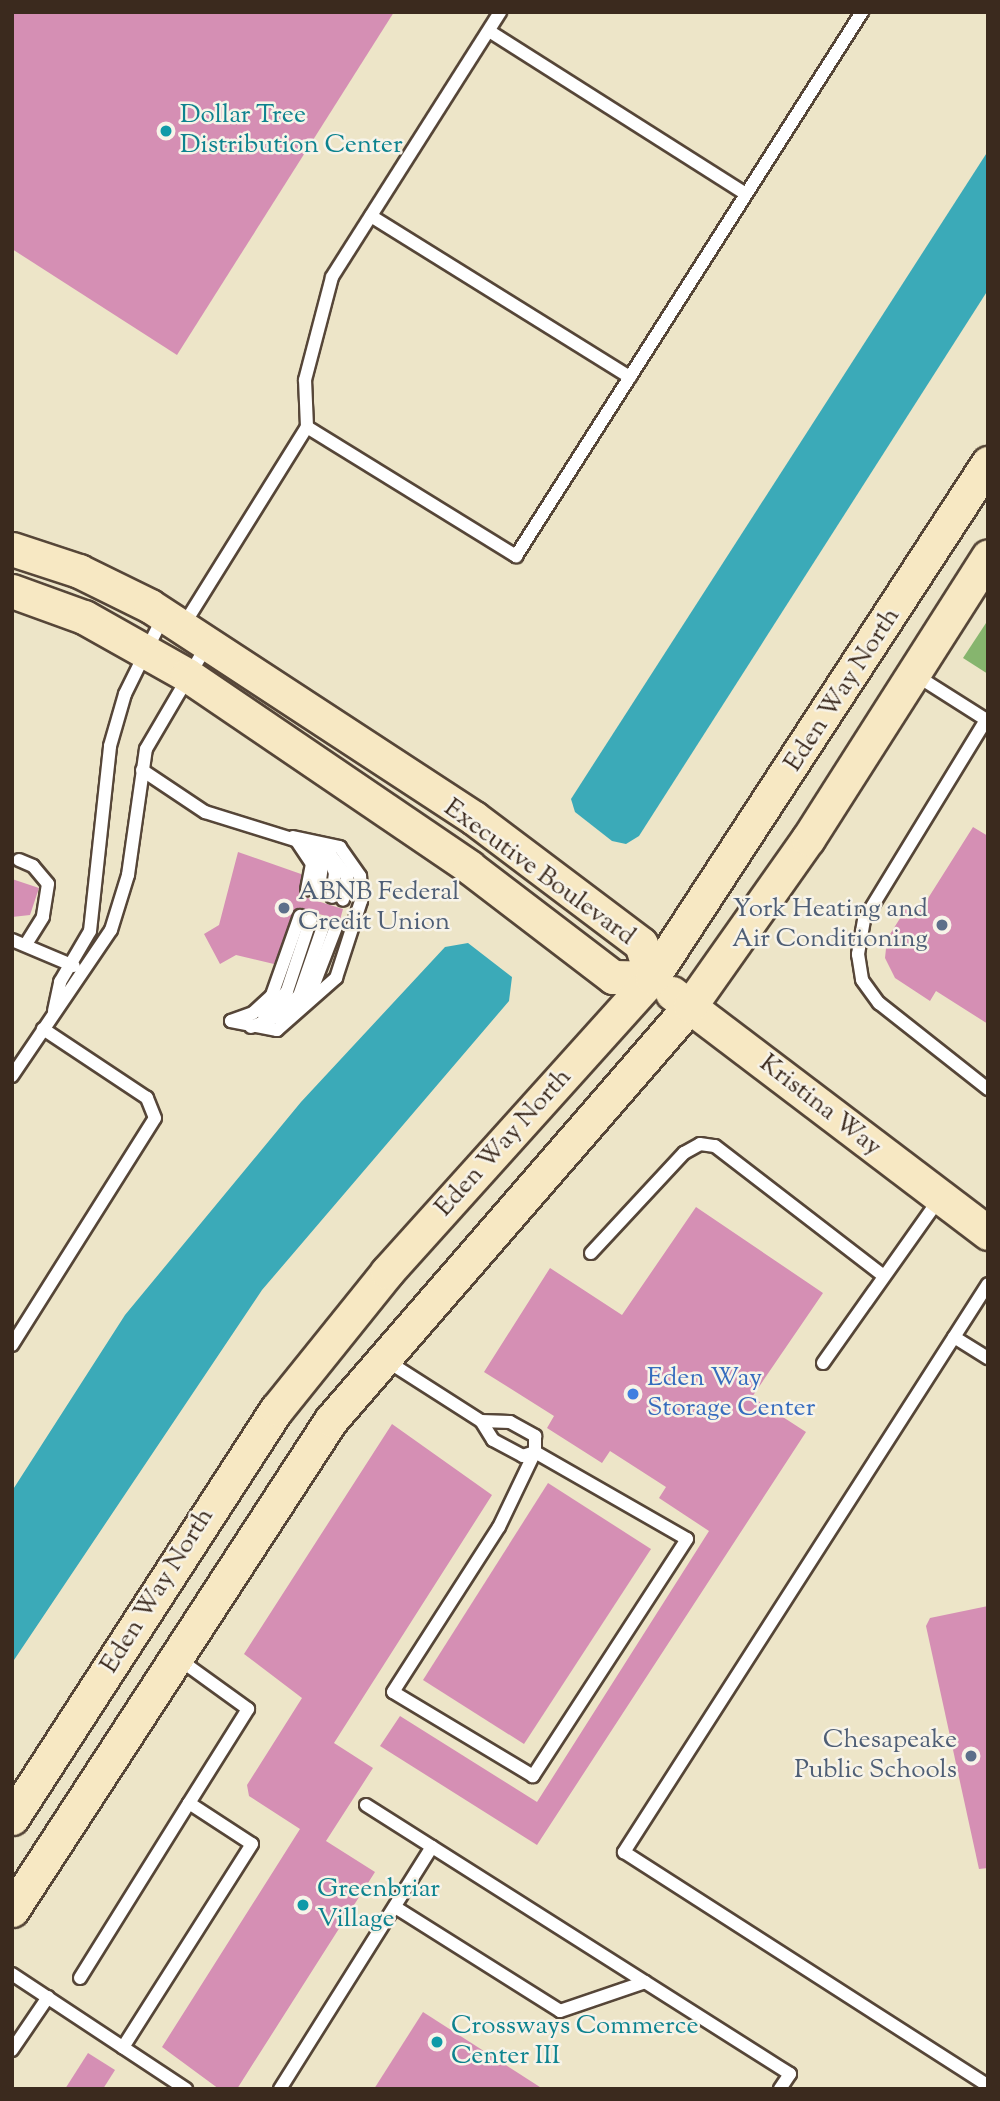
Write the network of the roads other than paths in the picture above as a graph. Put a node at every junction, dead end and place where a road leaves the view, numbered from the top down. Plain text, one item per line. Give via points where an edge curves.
1 (500, 12) edge
2 (860, 13) edge
3 (489, 31) junction
4 (746, 194) junction
5 (371, 216) junction
6 (630, 377) junction
7 (307, 427) junction
8 (988, 463) edge
9 (12, 549) edge
10 (988, 556) edge
11 (12, 591) edge
12 (186, 627) junction
13 (146, 649) junction
14 (913, 673) junction
15 (187, 675) junction
16 (987, 721) edge
17 (142, 770) junction
18 (293, 837) junction
19 (306, 842) junction
20 (19, 860) dead end
21 (338, 899) dead end
22 (305, 918) dead end
23 (330, 925) dead end
24 (12, 940) edge
25 (27, 943) junction
26 (97, 956) junction
27 (68, 968) junction
28 (652, 978) junction
29 (690, 1006) junction
30 (54, 1011) junction
31 (246, 1026) junction
32 (43, 1029) junction
33 (12, 1076) edge
34 (988, 1089) edge
35 (939, 1198) junction
36 (988, 1233) edge
37 (591, 1253) dead end
38 (884, 1276) junction
39 (988, 1284) edge
40 (954, 1337) junction
41 (12, 1345) edge
42 (381, 1357) junction
43 (988, 1357) edge
44 (823, 1363) dead end
45 (481, 1421) junction
46 (535, 1452) junction
47 (175, 1656) junction
48 (189, 1803) junction
49 (366, 1805) dead end
50 (12, 1818) edge
51 (432, 1847) junction
52 (395, 1907) junction
53 (12, 1910) edge
54 (12, 1974) edge
55 (80, 1978) dead end
56 (645, 1982) junction
57 (48, 1997) junction
58 (123, 2047) junction
59 (12, 2050) edge
60 (988, 2087) edge
61 (186, 2089) edge
62 (280, 2089) edge
63 (780, 2089) edge

1 - 3 lane
2 - 4 lane
3 - 4 lane
3 - 5 lane
4 - 6 lane
5 - 6 lane
5 - 7 lane via 332,277 305,380
6 - 7 lane via 516,556
7 - 12 lane
8 - 28 street, Eden Way North
9 - 12 street, Executive Boulevard via 79,571
10 - 14 street, Eden Way North
11 - 13 street, Executive Boulevard
12 - 13 lane
12 - 15 lane
12 - 28 street, Executive Boulevard via 474,818 638,941
13 - 15 street, Executive Boulevard
13 - 27 lane via 110,746 95,907 86,942
14 - 16 lane
14 - 29 street, Eden Way North via 808,839
15 - 17 lane via 146,749
15 - 28 street, Executive Boulevard via 469,866 613,977
16 - 34 lane via 864,919 858,954 862,980 879,1003
17 - 18 lane via 205,811
17 - 26 lane via 122,903
18 - 19 lane
18 - 19 lane via 312,864 313,891 322,866
18 - 31 lane via 345,851 360,876 361,901 334,982 284,1027
19 - 21 lane via 321,847 333,864
20 - 25 lane via 33,866 48,884 43,917
22 - 31 lane via 272,995
23 - 31 lane via 299,996 278,1016
24 - 25 lane
25 - 27 lane
26 - 27 lane
26 - 30 lane
27 - 30 lane
28 - 29 street, Kristina Way
28 - 50 street, Eden Way North via 387,1272 277,1409
29 - 35 street, Kristina Way
29 - 42 street, Eden Way North
30 - 32 lane
32 - 33 lane
32 - 41 lane via 147,1098 155,1118
35 - 36 street, Kristina Way
35 - 38 lane
37 - 38 lane via 684,1153 700,1144 715,1146
38 - 44 lane
39 - 40 lane
40 - 43 lane
40 - 60 lane via 624,1852
42 - 45 lane
42 - 47 street, Eden Way North via 279,1495
45 - 46 lane via 494,1440 523,1456
45 - 46 lane via 522,1428 535,1436
46 - 46 lane via 687,1539 533,1776 393,1692 499,1527
47 - 48 lane via 248,1709
47 - 53 street, Eden Way North
48 - 55 lane
48 - 58 lane via 252,1844
49 - 51 lane
51 - 52 lane
51 - 56 lane
52 - 56 lane via 560,2011
52 - 62 lane
54 - 57 lane
56 - 63 lane via 790,2074
57 - 58 lane
57 - 59 lane
58 - 61 lane

